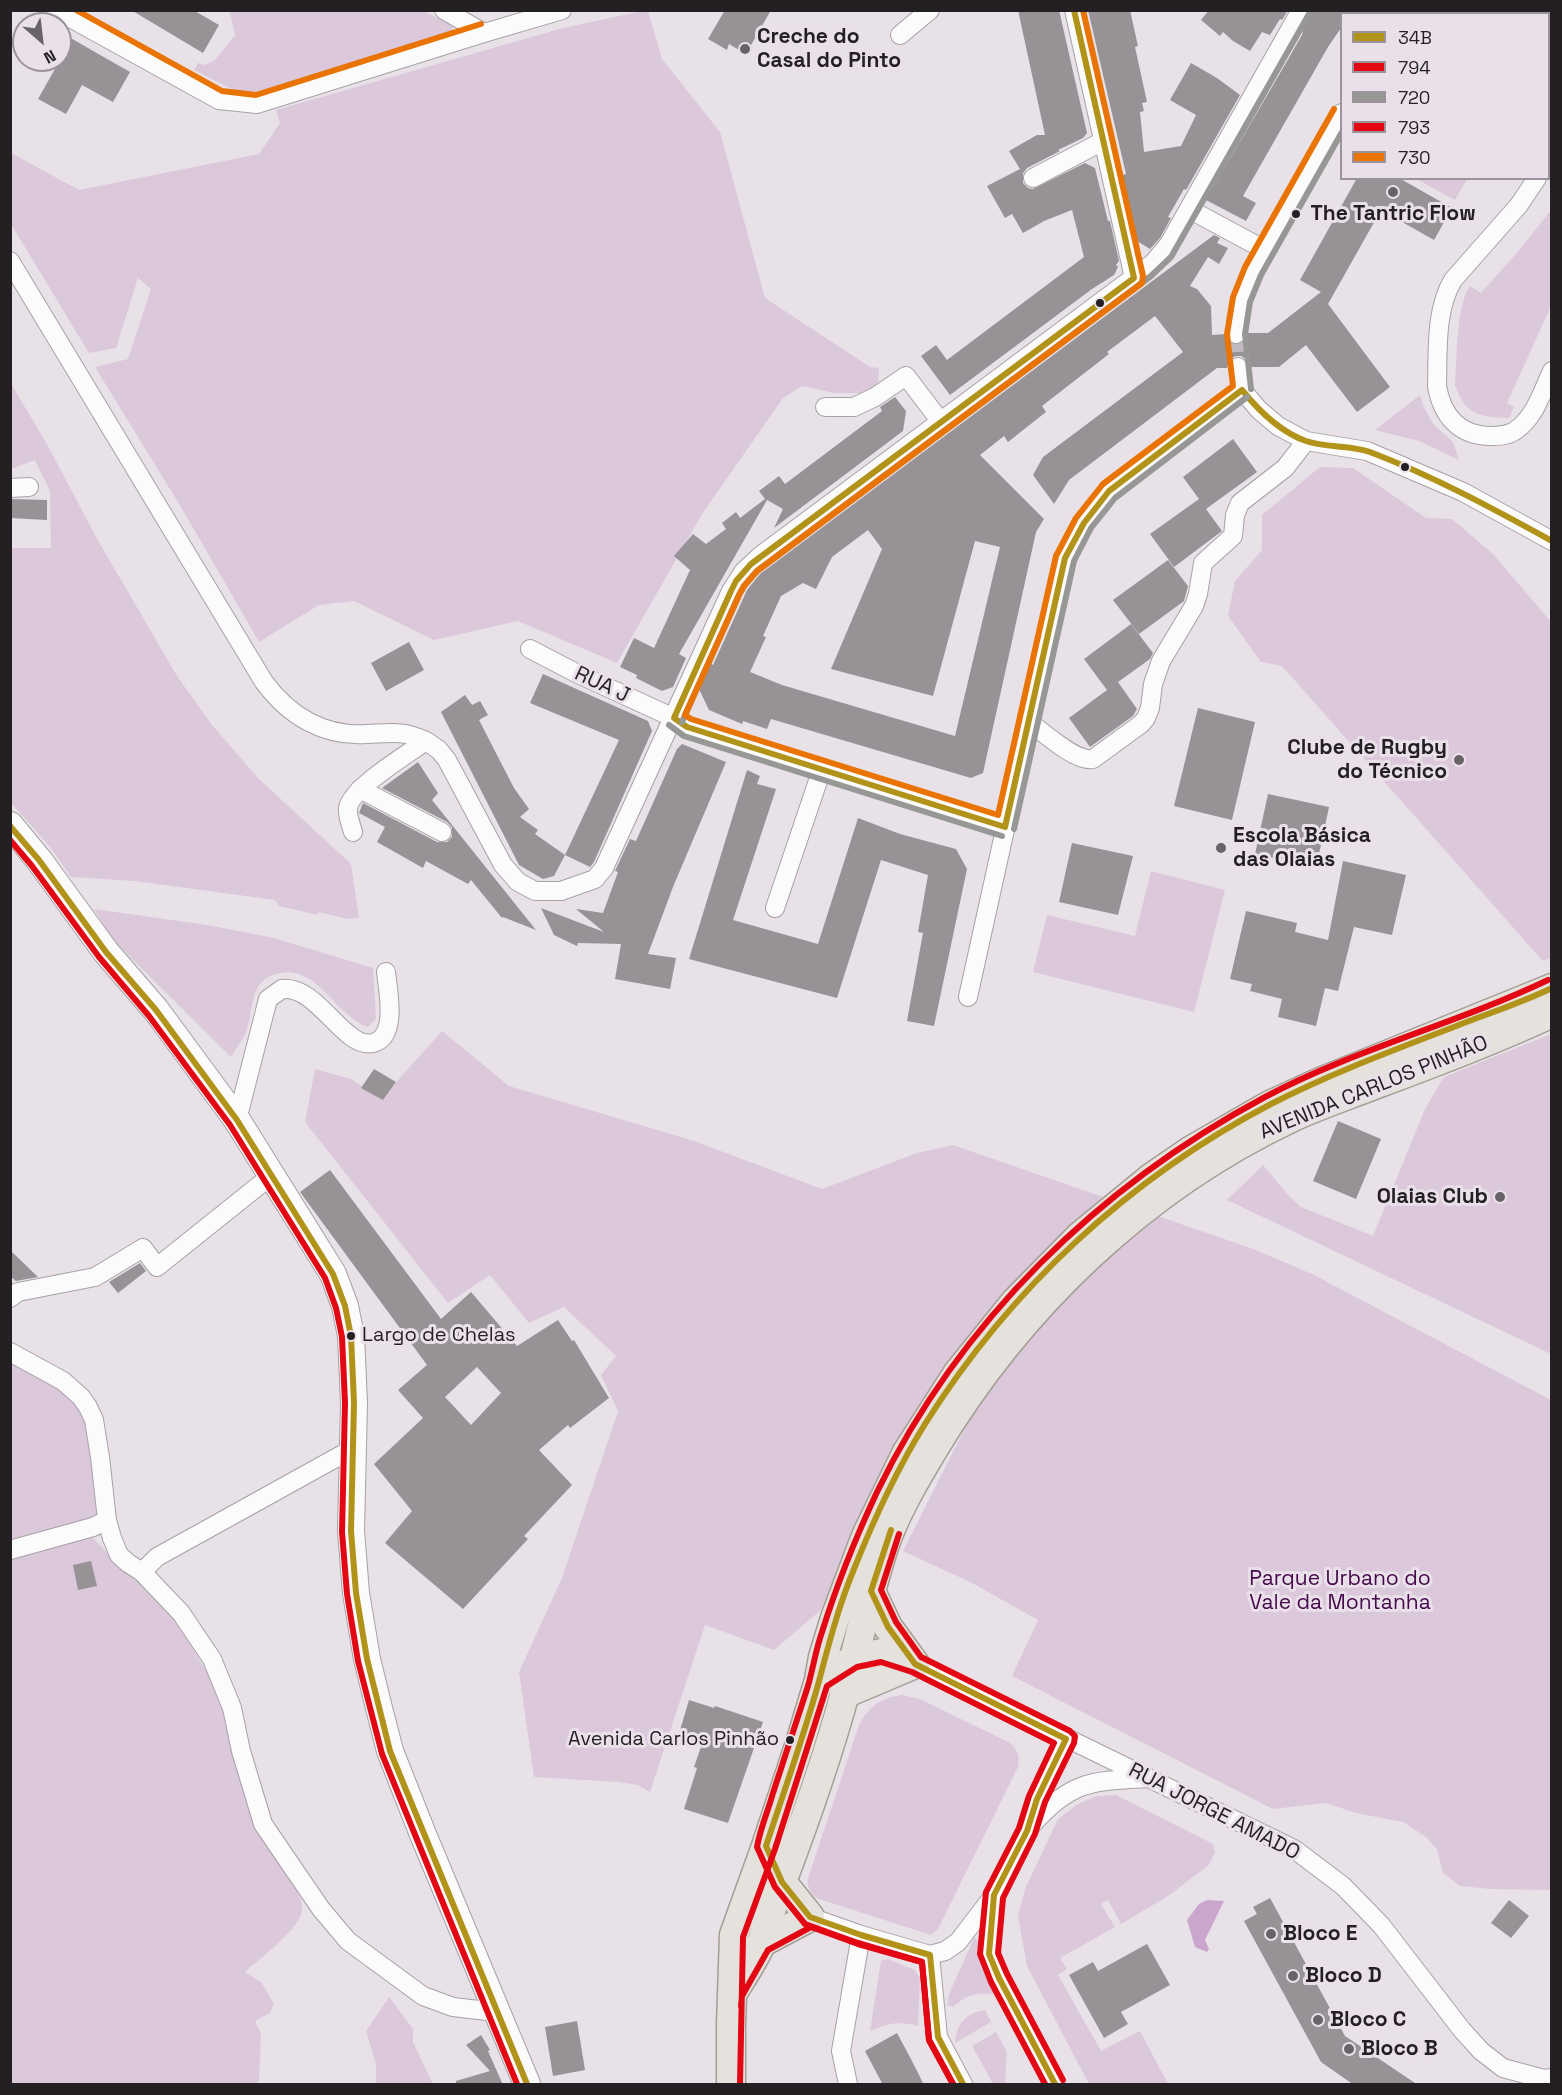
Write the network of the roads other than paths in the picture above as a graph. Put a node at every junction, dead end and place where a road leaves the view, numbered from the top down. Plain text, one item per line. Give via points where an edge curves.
1 (56, 10) edge
2 (444, 10) edge
3 (562, 10) edge
4 (930, 10) edge
5 (1074, 10) edge
6 (1301, 10) edge
7 (484, 33) junction
8 (900, 35) dead end
9 (1340, 115) edge
10 (1103, 141) junction
11 (1033, 178) dead end
12 (1536, 180) edge
13 (1189, 209) junction
14 (1265, 250) junction
15 (10, 261) edge
16 (1134, 278) junction
17 (1236, 334) tunnel mouth
18 (1238, 367) tunnel mouth
19 (1551, 371) edge
20 (1242, 390) junction
21 (825, 407) dead end
22 (941, 422) junction
23 (1306, 441) junction
24 (1549, 538) edge
25 (530, 649) dead end
26 (674, 718) junction
27 (1028, 721) junction
28 (426, 741) junction
29 (822, 769) junction
30 (360, 789) junction
31 (10, 825) edge
32 (1005, 827) junction
33 (353, 831) dead end
34 (442, 832) dead end
35 (775, 908) dead end
36 (386, 972) dead end
37 (1551, 988) edge
38 (968, 997) dead end
39 (1551, 1013) edge
40 (1292, 1106) junction
41 (237, 1120) junction
42 (272, 1175) junction
43 (10, 1298) edge
44 (10, 1352) edge
45 (352, 1449) junction
46 (107, 1520) junction
47 (875, 1540) junction
48 (10, 1550) edge
49 (142, 1572) junction
50 (872, 1591) junction
51 (854, 1659) junction
52 (915, 1664) junction
53 (819, 1680) junction
54 (844, 1694) junction
55 (1066, 1739) junction
56 (1150, 1778) junction
57 (1027, 1831) junction
58 (766, 1846) junction
59 (782, 1882) junction
60 (994, 1895) junction
61 (810, 1917) junction
62 (861, 1935) junction
63 (761, 1943) junction
64 (930, 1955) junction
65 (733, 1993) junction
66 (496, 2012) junction
67 (1551, 2079) edge
68 (527, 2085) edge
69 (731, 2085) edge
70 (848, 2085) edge
71 (963, 2085) edge
72 (1055, 2085) edge

1 - 7 street via 219,100 257,104
2 - 7 street
3 - 7 street
4 - 8 street
5 - 10 street
6 - 13 street
9 - 14 street
10 - 11 street
10 - 16 street
12 - 19 street via 1446,292 1437,386 1447,415 1458,426 1477,435 1500,436 1517,430 1529,417
13 - 14 street
13 - 16 street via 1164,251
14 - 17 street via 1241,300
15 - 28 street via 274,696 302,719 334,732 399,732
16 - 22 street
18 - 20 street
20 - 23 street via 1278,426
20 - 27 street via 1109,491 1078,529 1065,558
21 - 22 street via 854,406 906,376
22 - 26 street via 743,572
23 - 24 street via 1367,451 1463,492
23 - 27 street via 1285,468 1240,503 1233,536 1203,563 1194,606 1161,661 1150,708 1141,724 1086,760
25 - 26 street, RUA J
26 - 28 street via 604,868 595,879 561,891 535,891 518,882 503,865 447,760
26 - 29 street, RUA J via 687,727
27 - 32 street
28 - 30 street
29 - 32 street, RUA J
29 - 35 street
30 - 33 street via 348,807
30 - 34 street
31 - 41 main road
32 - 38 street
36 - 41 street via 389,1027 378,1042 368,1044 350,1035 299,991 282,989 268,999
37 - 40 main road, AVENIDA CARLOS PINHÃO
39 - 40 main road, AVENIDA CARLOS PINHÃO via 1486,1042
40 - 47 main road, AVENIDA CARLOS PINHÃO via 1230,1127 1152,1178 1047,1268 985,1337 907,1452
41 - 42 main road
42 - 43 street via 157,1267 143,1248 95,1277 18,1292
42 - 45 main road via 333,1274 345,1306 353,1354
44 - 46 street via 63,1381 88,1407 94,1420
45 - 49 street via 157,1557
45 - 66 main road via 351,1531 356,1593 367,1659 390,1751
46 - 48 street
46 - 49 street via 119,1555
47 - 50 main road, AVENIDA CARLOS PINHÃO
47 - 53 main road, AVENIDA CARLOS PINHÃO via 835,1618
49 - 66 street via 181,1613 212,1659 232,1708 262,1824 321,1909 348,1941 423,1996 453,2007
50 - 51 main road, AVENIDA CARLOS PINHÃO
50 - 52 main road via 888,1627
51 - 52 main road via 882,1653
51 - 53 main road
51 - 54 main road, AVENIDA CARLOS PINHÃO
52 - 54 main road
52 - 55 street, RUA JORGE AMADO
53 - 58 main road, AVENIDA CARLOS PINHÃO
54 - 59 main road, AVENIDA CARLOS PINHÃO
55 - 56 street, RUA JORGE AMADO
55 - 57 street via 1037,1799
56 - 57 street via 1083,1785 1050,1804
56 - 67 street, RUA JORGE AMADO via 1305,1857 1343,1886 1382,1925 1481,2051 1503,2068
57 - 60 street
58 - 59 main road
58 - 65 main road, AVENIDA CARLOS PINHÃO via 734,1935
59 - 61 main road
59 - 63 main road, AVENIDA CARLOS PINHÃO
60 - 64 street via 958,1942
60 - 72 street via 989,1954
61 - 62 street
61 - 63 main road
62 - 64 street
62 - 70 street via 841,2051
63 - 65 main road, AVENIDA CARLOS PINHÃO
64 - 71 street via 938,2037
65 - 69 main road, AVENIDA CARLOS PINHÃO
66 - 68 main road

